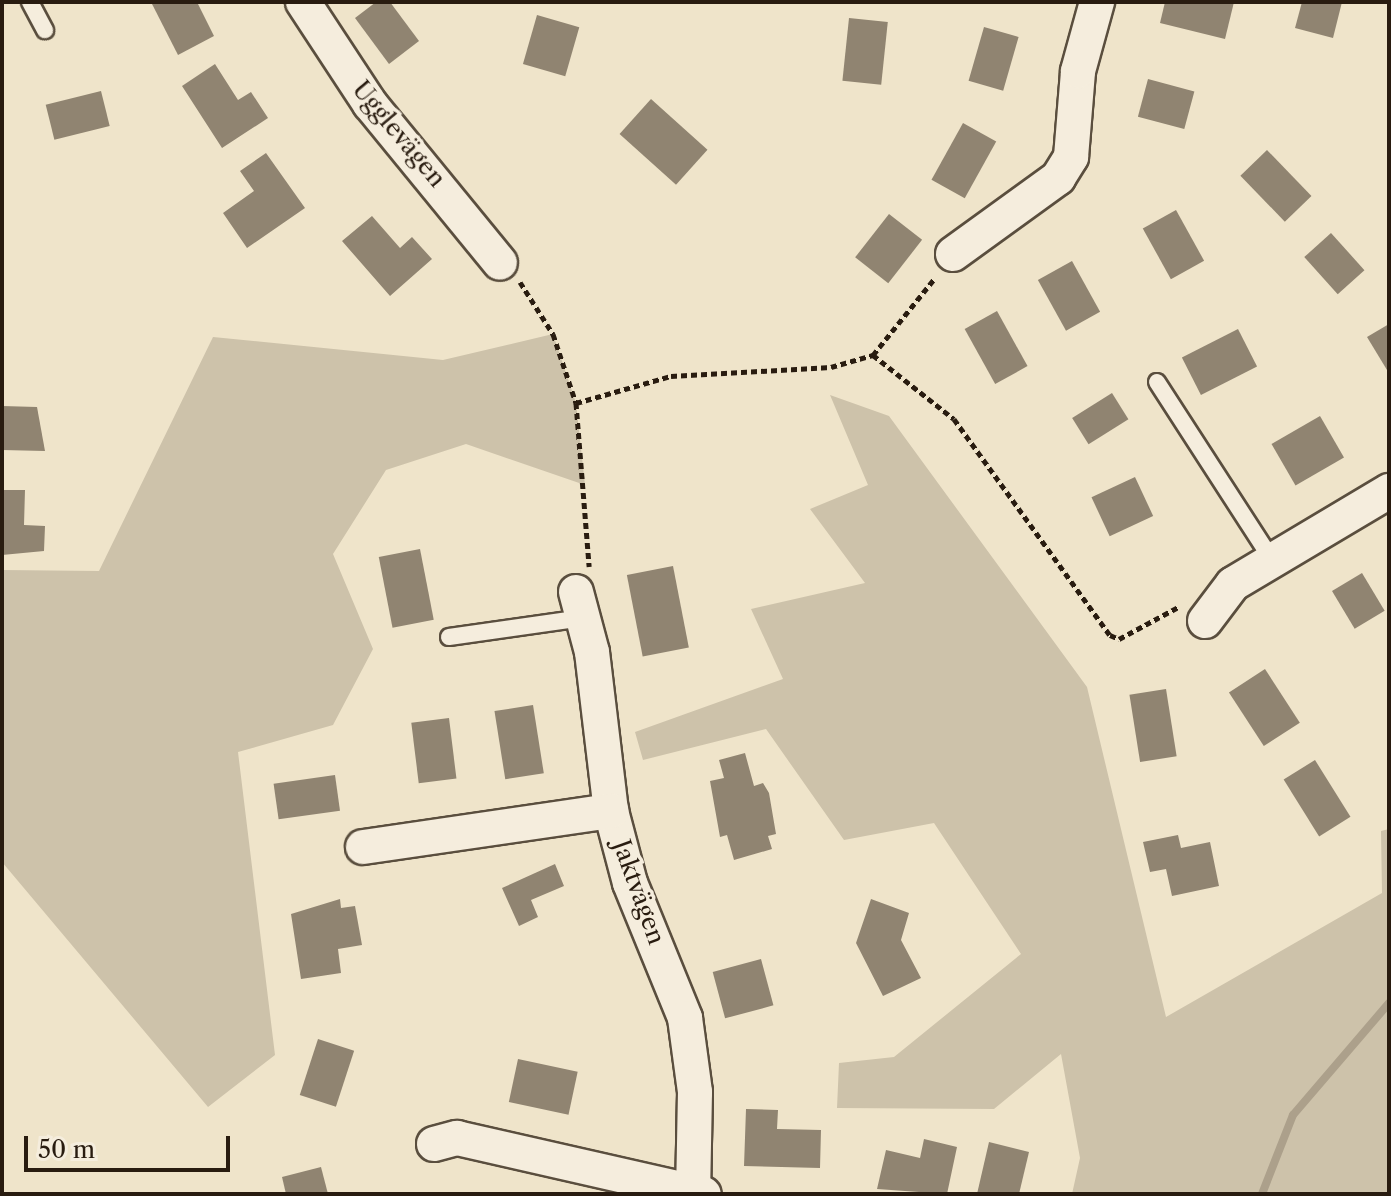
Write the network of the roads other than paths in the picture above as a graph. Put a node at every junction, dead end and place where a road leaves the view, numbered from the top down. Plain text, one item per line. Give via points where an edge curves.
1 (30, 2) edge
2 (303, 2) edge
3 (1097, 2) edge
4 (45, 30) dead end
5 (953, 254) road end
6 (500, 263) road end
7 (1157, 382) dead end
8 (1389, 491) edge
9 (1271, 558) junction
10 (580, 605) joint
11 (1205, 621) road end
12 (449, 637) dead end
13 (611, 811) junction
14 (363, 847) dead end
15 (434, 1144) dead end
16 (697, 1193) edge

1 - 4 lane
2 - 6 street, Ugglevägen via 370,104
3 - 5 street via 1078,71 1071,157 1058,178
7 - 9 lane
8 - 9 street
9 - 11 street via 1233,584
10 - 12 lane
10 - 13 street, Jaktvägen
13 - 14 street
13 - 16 street, Jaktvägen via 630,883 685,1018 695,1092
15 - 16 street, Jaktvägen via 457,1138

